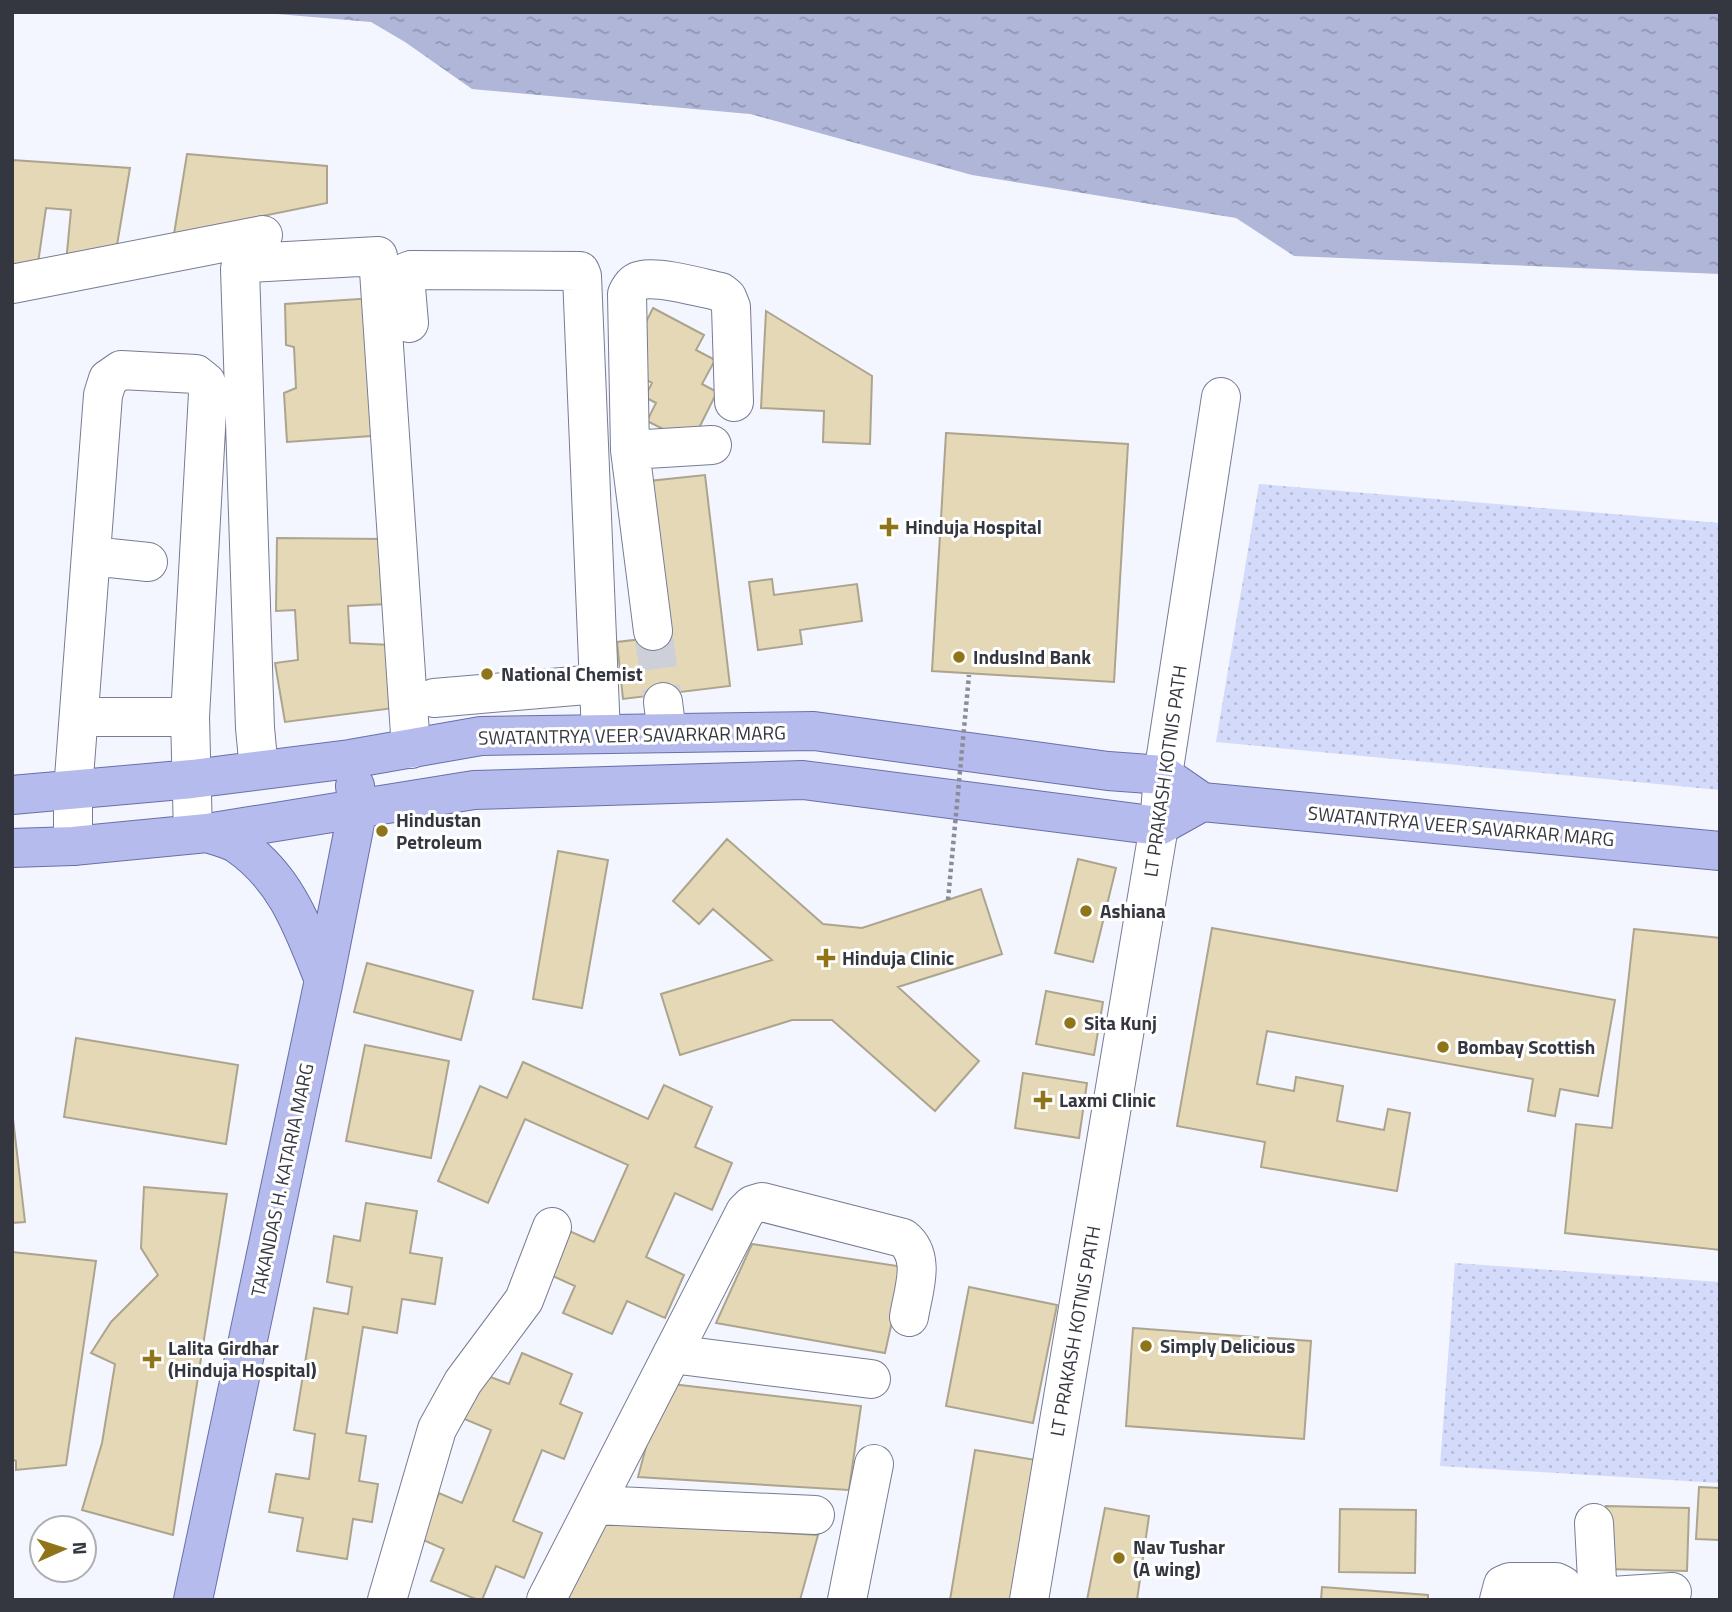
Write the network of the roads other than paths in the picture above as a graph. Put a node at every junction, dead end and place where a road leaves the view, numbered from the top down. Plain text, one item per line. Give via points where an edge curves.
1 (263, 235) dead end
2 (12, 284) edge
3 (1221, 397) dead end
4 (734, 402) dead end
5 (712, 445) dead end
6 (631, 450) junction
7 (91, 556) junction
8 (148, 562) dead end
9 (653, 631) tunnel mouth
10 (598, 684) junction
11 (434, 698) junction
12 (79, 717) junction
13 (190, 717) junction
14 (601, 734) junction
15 (425, 746) junction
16 (351, 759) junction
17 (259, 770) junction
18 (1163, 775) junction
19 (192, 779) junction
20 (73, 791) junction
21 (12, 795) edge
22 (1202, 802) junction
23 (358, 807) junction
24 (1159, 826) junction
25 (200, 833) junction
26 (73, 846) junction
27 (12, 848) edge
28 (1720, 851) edge
29 (324, 981) junction
30 (552, 1227) dead end
31 (909, 1317) dead end
32 (672, 1354) junction
33 (871, 1379) dead end
34 (874, 1464) dead end
35 (594, 1506) junction
36 (815, 1515) dead end
37 (1594, 1523) dead end
38 (1672, 1592) dead end
39 (1586, 1599) edge
40 (193, 1600) edge
41 (387, 1600) edge
42 (546, 1600) edge
43 (847, 1600) edge
44 (1029, 1600) edge
45 (1499, 1600) edge

1 - 2 street
3 - 18 street, LT PRAKASH KOTNIS PATH
4 - 6 street via 727,297 721,292 640,280 626,294
5 - 6 street
6 - 9 street
7 - 8 street
7 - 12 street
7 - 13 street via 108,379 121,370 196,373 206,382 208,393
10 - 11 street
10 - 11 street via 580,271 411,270 405,276
10 - 14 street
11 - 15 street
12 - 13 street
12 - 20 street
13 - 19 street
14 - 15 main road, SWATANTRYA VEER SAVARKAR MARG via 481,736
14 - 18 main road, SWATANTRYA VEER SAVARKAR MARG via 665,717
15 - 16 main road, SWATANTRYA VEER SAVARKAR MARG
15 - 17 street via 378,256 248,263 240,269
16 - 17 main road, SWATANTRYA VEER SAVARKAR MARG
16 - 23 main road, TAKANDAS H. KATARIA MARG
17 - 19 main road, SWATANTRYA VEER SAVARKAR MARG
18 - 22 main road, SWATANTRYA VEER SAVARKAR MARG
18 - 24 street, LT PRAKASH KOTNIS PATH
19 - 20 main road, SWATANTRYA VEER SAVARKAR MARG
19 - 25 street
20 - 21 main road, SWATANTRYA VEER SAVARKAR MARG
20 - 26 street
22 - 24 main road
22 - 28 main road, SWATANTRYA VEER SAVARKAR MARG
23 - 24 main road via 474,790 803,780
23 - 25 main road
23 - 29 main road, TAKANDAS H. KATARIA MARG
24 - 44 street, LT PRAKASH KOTNIS PATH
25 - 26 main road
25 - 29 main road via 236,843 267,870 293,905
26 - 27 main road
29 - 40 main road, TAKANDAS H. KATARIA MARG
30 - 41 street via 524,1300 463,1382 437,1429
31 - 32 street via 918,1264 903,1238 762,1202 745,1212
32 - 33 street
32 - 35 street
34 - 43 street
35 - 36 street
35 - 42 street
37 - 39 street
38 - 39 street
39 - 45 street via 1556,1582 1510,1582 1503,1585

